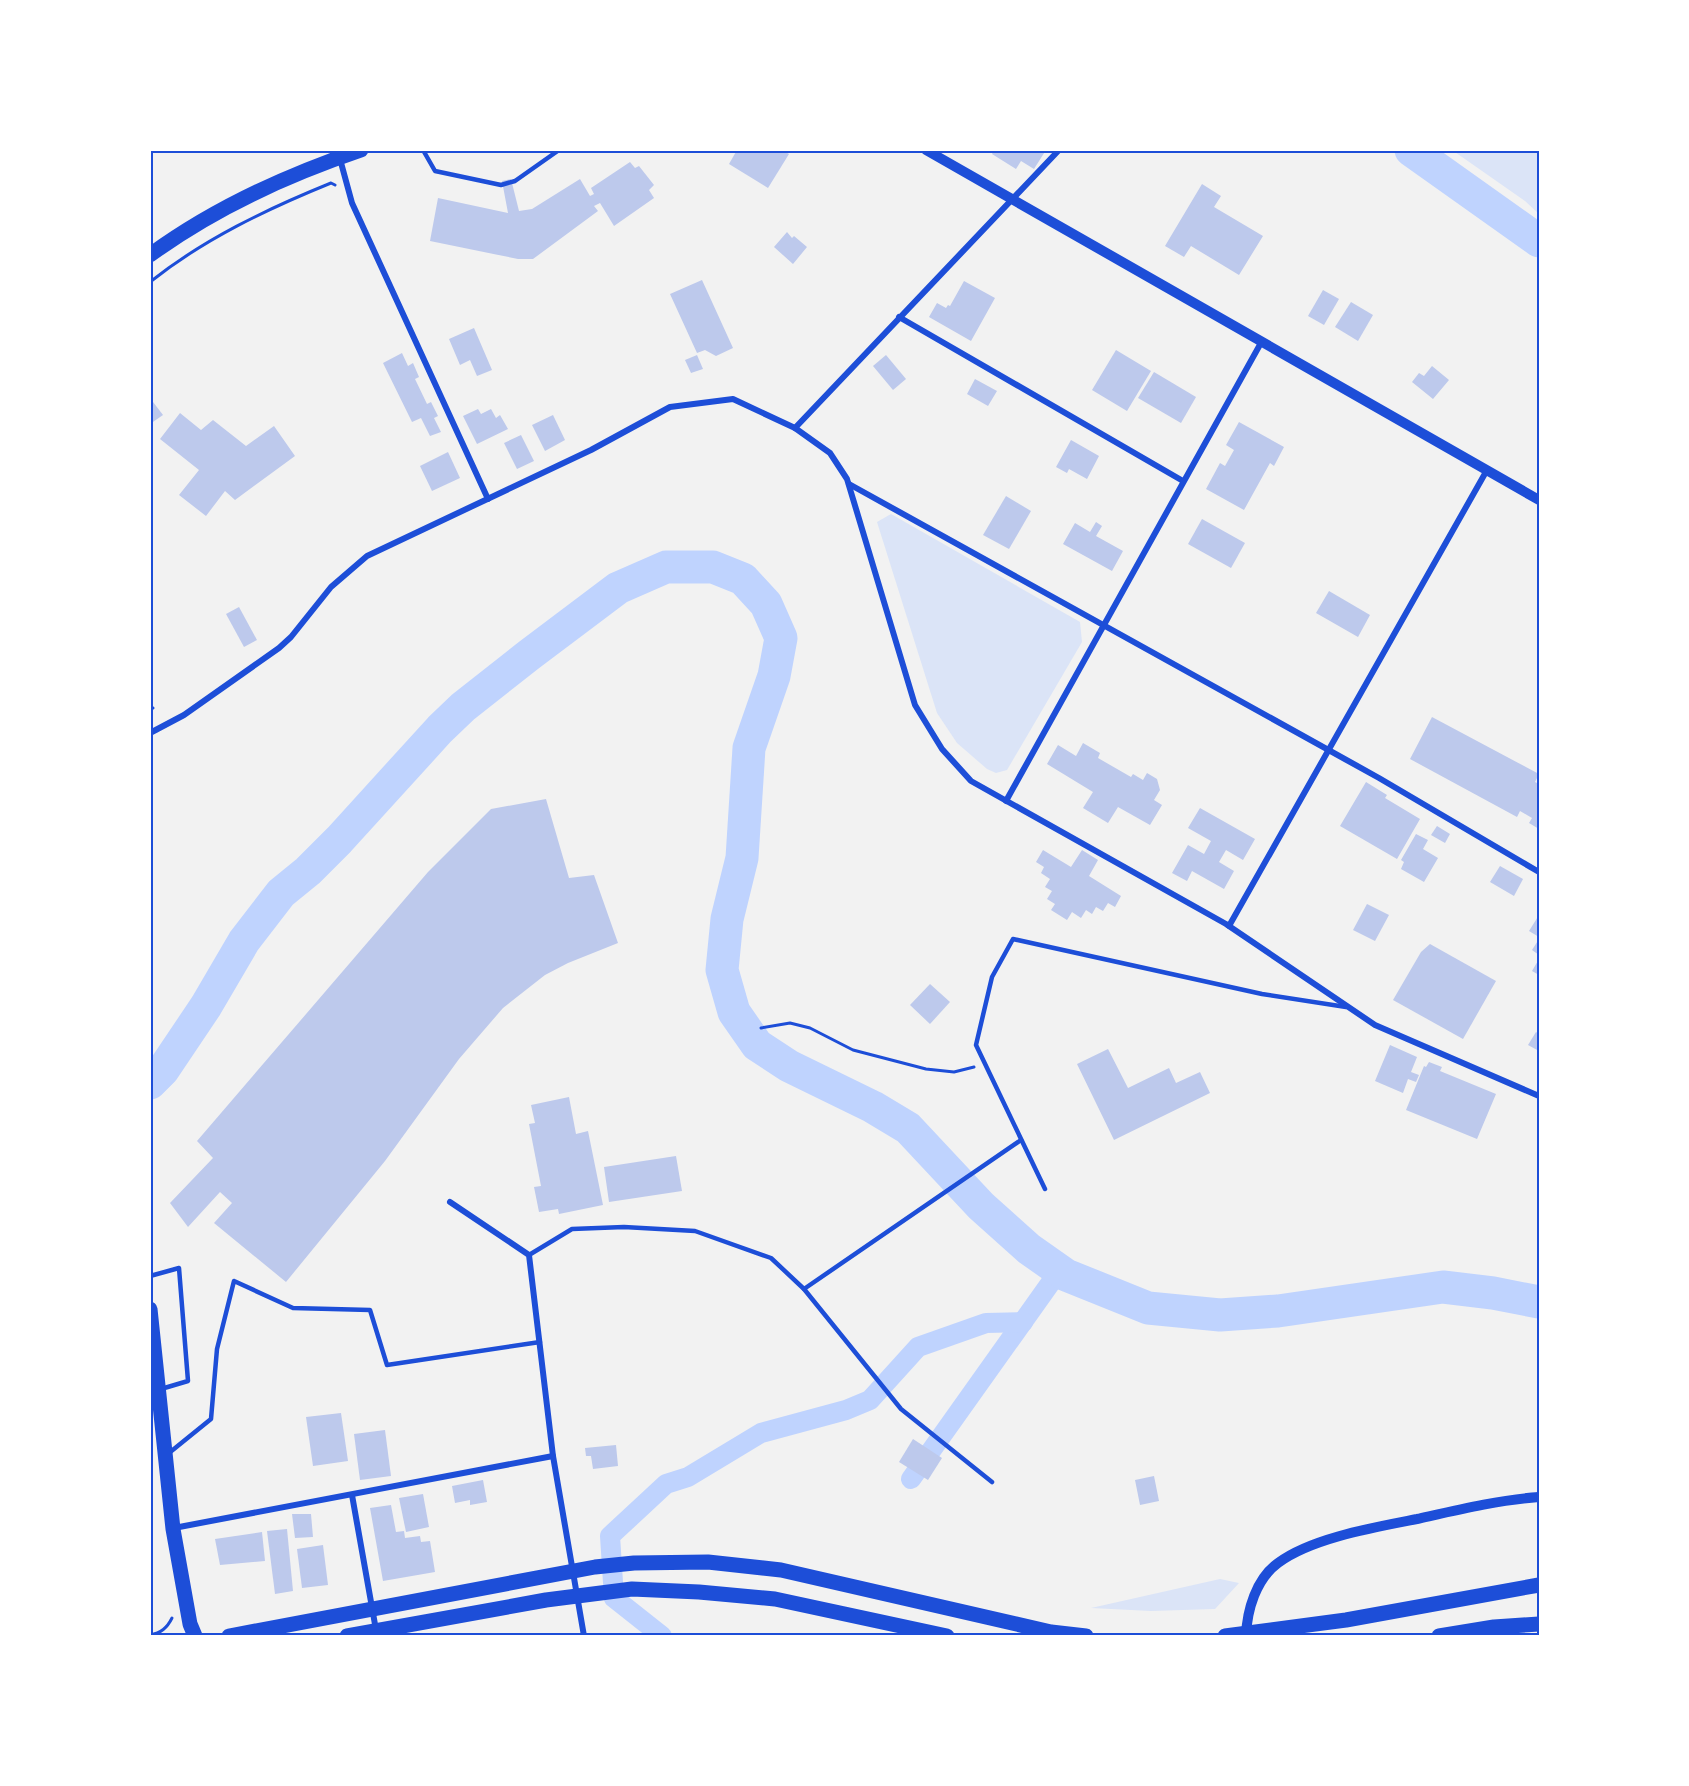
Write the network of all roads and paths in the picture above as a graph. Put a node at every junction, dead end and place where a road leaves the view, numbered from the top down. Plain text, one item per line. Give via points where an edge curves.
1 (361, 150) edge
2 (423, 150) edge
3 (559, 150) edge
4 (926, 150) edge
5 (1059, 150) edge
6 (339, 157) junction
7 (337, 186) dead end
8 (1012, 198) junction
9 (150, 255) edge
10 (150, 282) edge
11 (899, 317) junction
12 (1262, 341) junction
13 (795, 428) junction
14 (1487, 470) junction
15 (1183, 481) junction
16 (848, 484) junction
17 (488, 499) junction
18 (1539, 500) edge
19 (1103, 625) junction
20 (150, 733) edge
21 (1328, 750) junction
22 (1006, 801) junction
23 (1539, 872) edge
24 (1229, 926) junction
25 (1348, 1007) junction
26 (761, 1028) dead end
27 (976, 1066) dead end
28 (1539, 1096) edge
29 (1021, 1140) junction
30 (1045, 1190) dead end
31 (450, 1202) dead end
32 (529, 1255) junction
33 (150, 1276) edge
34 (804, 1289) junction
35 (150, 1309) edge
36 (540, 1342) junction
37 (158, 1383) junction
38 (167, 1455) junction
39 (554, 1456) junction
40 (992, 1482) dead end
41 (352, 1494) junction
42 (1539, 1497) edge
43 (173, 1529) junction
44 (572, 1570) junction
45 (1539, 1586) edge
46 (577, 1595) junction
47 (372, 1608) junction
48 (1539, 1624) edge
49 (377, 1633) edge
50 (1246, 1634) edge
51 (195, 1636) edge
52 (229, 1636) edge
53 (347, 1636) edge
54 (584, 1636) edge
55 (947, 1636) edge
56 (1086, 1636) edge
57 (1225, 1636) edge
58 (1439, 1636) edge

1 - 6 main road
2 - 3 lane via 435,171 501,185 515,181
4 - 8 street
5 - 8 street
6 - 9 main road via 258,192 180,233
6 - 17 street via 352,203
7 - 10 path via 332,183 292,199 231,229
8 - 11 street
8 - 12 street
11 - 13 street
11 - 15 street
12 - 14 street
12 - 15 street
13 - 16 street via 830,453
13 - 17 street via 733,399 670,407
14 - 18 street
14 - 21 street
15 - 19 street
16 - 19 street
16 - 22 street via 915,705 942,750 971,781
17 - 20 street via 367,556 330,587 279,648 184,715
19 - 21 street
19 - 22 street
21 - 23 street
21 - 24 street
22 - 24 street
24 - 25 street
25 - 28 street via 1375,1025
25 - 29 lane via 1262,994 1013,939 992,977 976,1045
26 - 27 path via 790,1023 854,1050 926,1069 954,1072
29 - 30 lane
29 - 34 lane
31 - 32 street
32 - 34 lane via 572,1229 695,1231 771,1258
32 - 36 street
33 - 37 lane via 180,1268 188,1381
34 - 40 lane via 901,1409
35 - 37 main road
36 - 38 lane via 387,1365 370,1310 293,1308 234,1281 217,1349 211,1419
36 - 39 street
37 - 38 main road
38 - 43 main road
39 - 41 street
39 - 44 street
41 - 43 street
41 - 47 street
42 - 50 street via 1350,1533 1307,1548 1278,1563 1260,1581
43 - 51 main road
44 - 46 street
44 - 47 main road
44 - 56 main road via 634,1563 708,1562 781,1570 1050,1632
45 - 50 main road
46 - 49 main road
46 - 54 street
46 - 55 main road via 632,1589 776,1599
47 - 49 street
47 - 52 main road
48 - 58 main road
49 - 53 main road
50 - 57 main road

